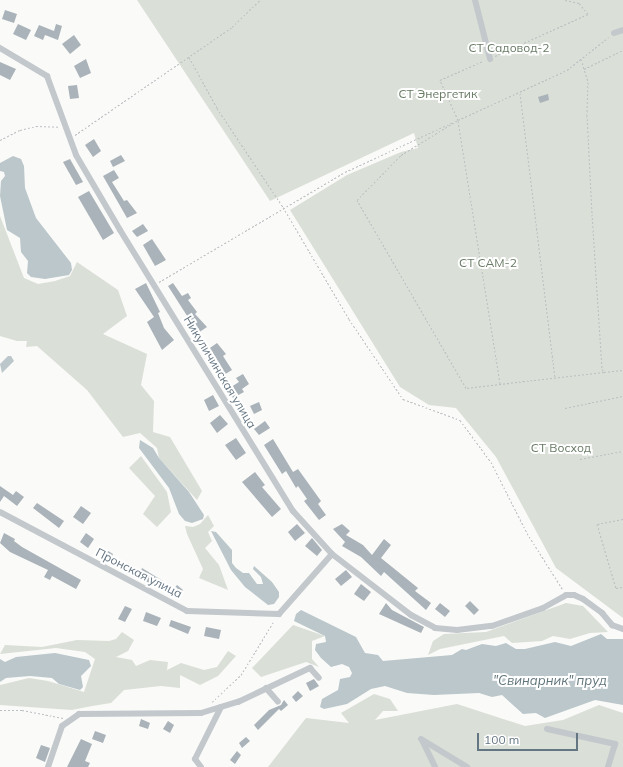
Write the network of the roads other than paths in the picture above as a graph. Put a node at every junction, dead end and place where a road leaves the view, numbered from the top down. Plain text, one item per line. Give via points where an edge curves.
1 (475, 0) edge
2 (623, 30) edge
3 (614, 33) road end
4 (0, 48) edge
5 (490, 58) road end
6 (0, 512) edge
7 (332, 554) junction
8 (623, 629) edge
9 (319, 678) dead end
10 (266, 688) junction
11 (278, 702) dead end
12 (221, 707) junction
13 (547, 728) dead end
14 (48, 767) edge
15 (201, 767) edge
16 (435, 767) edge
17 (467, 767) edge
18 (608, 767) edge

1 - 5 street
2 - 3 street
4 - 7 street, Никуличинская улица via 47,76 76,155 154,286 293,511
6 - 7 street, Пронская улица via 187,611 279,614
7 - 8 street, Никуличинская улица via 411,615 435,628 457,630 492,626 543,608 566,595 583,599 602,613 612,625
9 - 10 street via 310,668
10 - 11 street
10 - 12 street via 238,702
12 - 14 street via 201,713 79,714 62,726
12 - 15 street via 195,759
13 - 18 street via 615,744
16 - 17 street via 421,739

